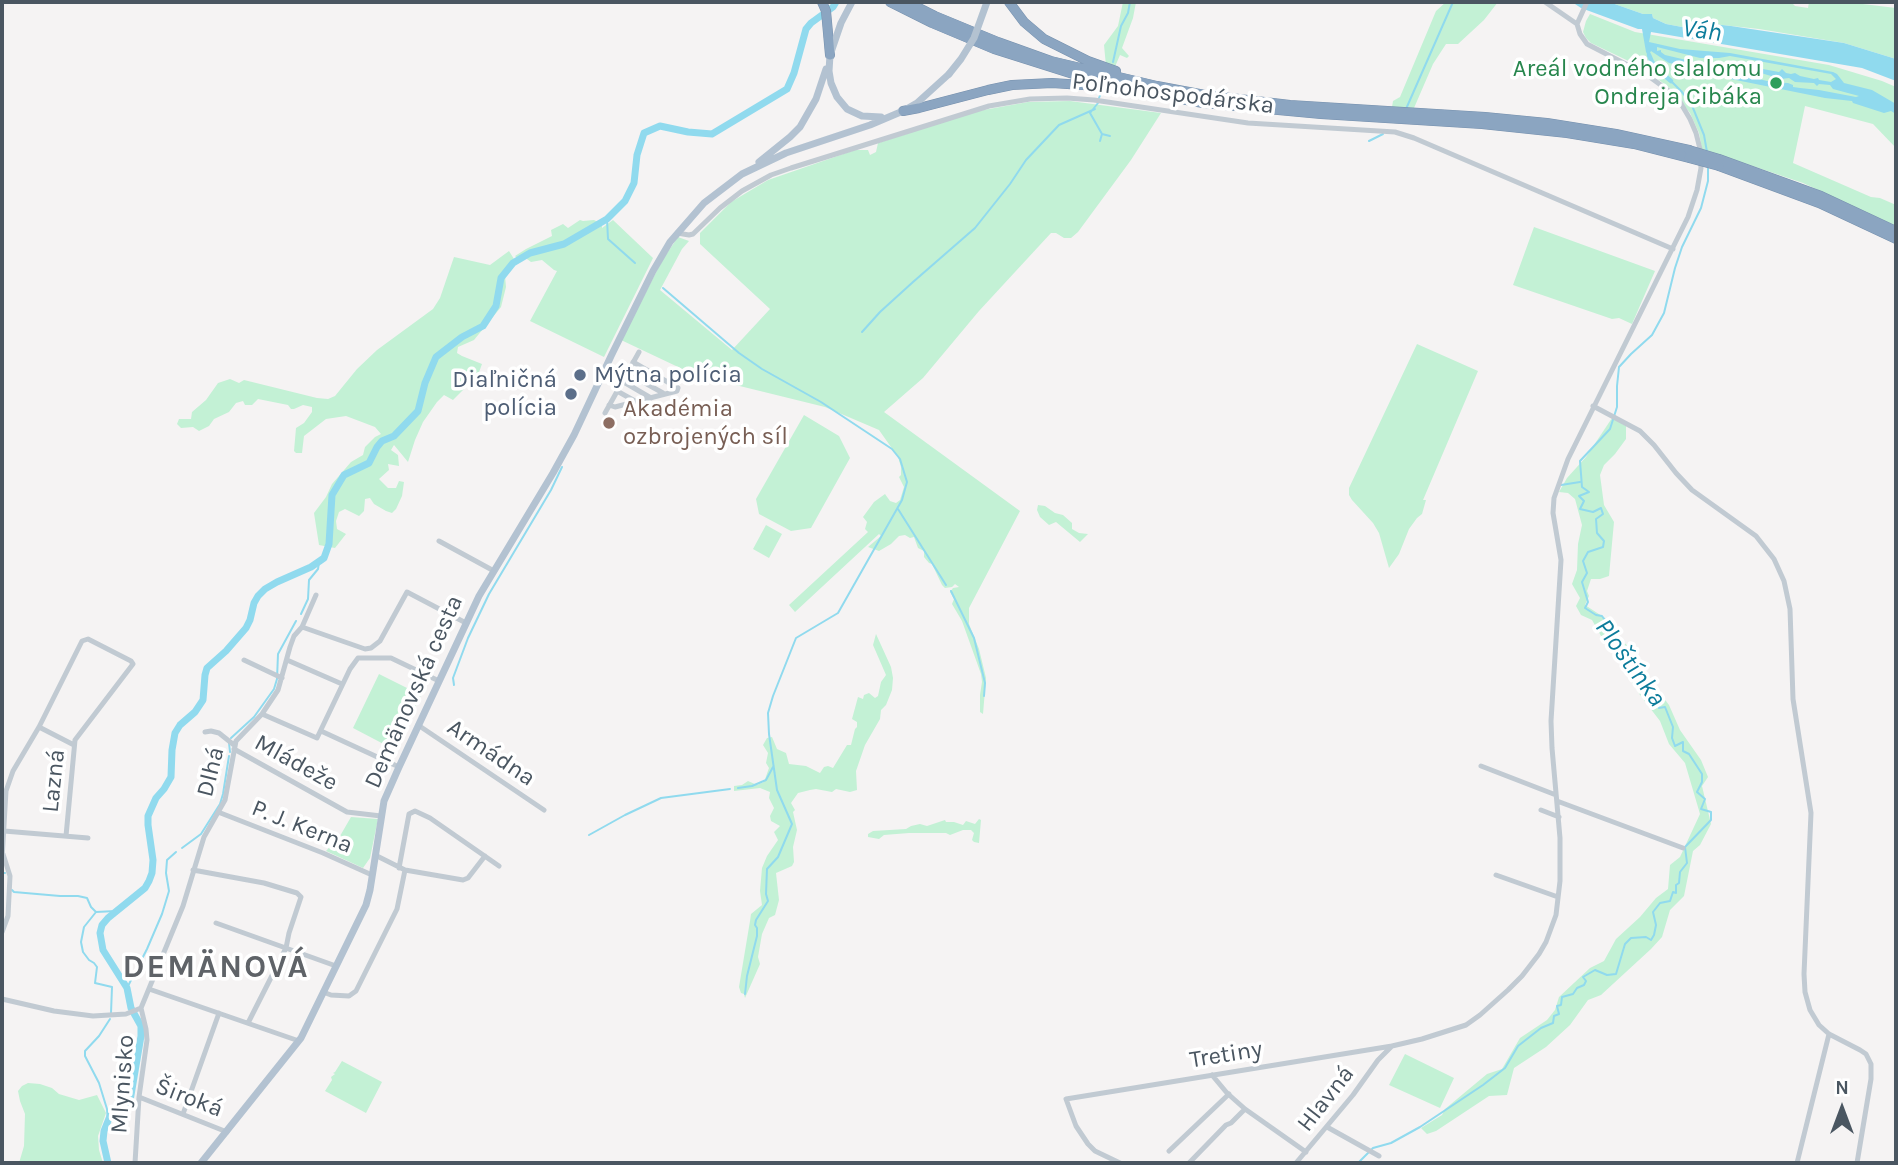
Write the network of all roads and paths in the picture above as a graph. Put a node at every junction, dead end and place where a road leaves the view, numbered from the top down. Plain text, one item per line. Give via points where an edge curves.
1 (822, 2) edge
2 (852, 2) edge
3 (890, 2) edge
4 (907, 2) edge
5 (987, 2) edge
6 (1009, 2) edge
7 (1545, 2) edge
8 (1587, 2) edge
9 (1577, 24) junction
10 (829, 59) junction
11 (1157, 86) junction
12 (1114, 87) junction
13 (903, 111) junction
14 (887, 116) junction
15 (1403, 116) junction
16 (1719, 163) junction
17 (751, 169) junction
18 (1896, 231) edge
19 (677, 232) junction
20 (1896, 239) edge
21 (1673, 249) junction
22 (639, 352) dead end
23 (633, 362) junction
24 (627, 373) junction
25 (622, 382) junction
26 (668, 382) junction
27 (617, 391) junction
28 (662, 394) junction
29 (651, 398) junction
30 (636, 402) junction
31 (609, 405) junction
32 (1593, 407) junction
33 (605, 413) dead end
34 (439, 541) dead end
35 (494, 571) junction
36 (316, 594) dead end
37 (466, 622) junction
38 (302, 627) junction
39 (365, 649) junction
40 (363, 657) junction
41 (244, 660) dead end
42 (287, 660) junction
43 (279, 677) junction
44 (439, 681) junction
45 (342, 684) junction
46 (262, 714) junction
47 (418, 725) junction
48 (39, 727) junction
49 (321, 731) junction
50 (205, 732) dead end
51 (231, 744) junction
52 (74, 745) junction
53 (1481, 766) dead end
54 (398, 767) junction
55 (1557, 798) junction
56 (544, 810) dead end
57 (1541, 810) dead end
58 (218, 812) junction
59 (381, 816) junction
60 (1559, 817) junction
61 (4, 831) junction
62 (66, 836) junction
63 (88, 838) dead end
64 (1683, 848) dead end
65 (376, 855) junction
66 (3, 856) edge
67 (485, 856) junction
68 (499, 866) dead end
69 (5, 867) edge
70 (402, 869) junction
71 (193, 870) junction
72 (372, 875) junction
73 (1496, 875) dead end
74 (1558, 897) junction
75 (216, 923) dead end
76 (2, 932) edge
77 (286, 948) junction
78 (336, 966) junction
79 (149, 989) junction
80 (323, 992) junction
81 (2, 999) edge
82 (135, 1010) junction
83 (219, 1013) junction
84 (248, 1023) junction
85 (1829, 1034) junction
86 (299, 1041) junction
87 (1392, 1046) junction
88 (1212, 1075) junction
89 (1229, 1094) junction
90 (139, 1097) junction
91 (1245, 1109) junction
92 (183, 1114) junction
93 (1327, 1127) junction
94 (227, 1132) junction
95 (1169, 1151) dead end
96 (1306, 1152) junction
97 (1379, 1157) dead end
98 (135, 1163) edge
99 (201, 1163) edge
100 (1120, 1163) edge
101 (1189, 1163) edge
102 (1296, 1163) edge
103 (1797, 1163) edge
104 (1857, 1163) edge

1 - 10 highway
2 - 10 main road
3 - 12 highway via 994,49
4 - 11 highway via 1051,61
5 - 13 main road, bridge via 961,59 934,89
6 - 11 highway via 1024,23 1055,45
7 - 9 street, Tretiny
8 - 9 street
9 - 21 street, Tretiny via 1590,46 1669,91 1694,126 1701,158 1699,184
10 - 14 main road via 832,88 843,105 862,116
10 - 17 main road via 816,99 800,127
11 - 15 highway
12 - 13 highway via 1012,86
12 - 15 highway via 1203,103
13 - 14 main road
14 - 17 main road
15 - 16 highway, bridge via 1485,117 1567,126 1616,134
16 - 18 highway via 1821,196
16 - 20 highway
17 - 19 main road, Demänovská cesta via 710,197
19 - 21 street, Poľnohospodárska via 693,234 741,191 791,168 989,106 1067,98 1248,123 1395,132
19 - 35 main road, Demänovská cesta via 653,271 580,423
21 - 32 street, Tretiny
22 - 23 street
23 - 24 street
23 - 26 street
24 - 25 street
24 - 28 street
25 - 27 street
25 - 29 street
26 - 28 street
26 - 28 street via 677,391
27 - 30 street
27 - 31 street
28 - 29 street
29 - 30 street
30 - 31 street
31 - 33 street
32 - 55 street, Tretiny via 1553,503 1560,560 1551,718
32 - 85 street via 1647,438 1692,490 1756,536 1784,581 1789,600 1794,709 1811,813 1805,989 1812,1014
34 - 35 street
35 - 37 main road, Demänovská cesta
36 - 38 street, Dlhá
37 - 39 street via 407,593 380,641
37 - 44 main road, Demänovská cesta
38 - 39 street
38 - 42 street, Dlhá
39 - 40 street
40 - 44 street via 391,658
40 - 45 street via 355,660
41 - 43 street
42 - 43 street, Dlhá
42 - 45 street
43 - 46 street, Dlhá via 278,690
44 - 47 main road, Demänovská cesta
45 - 49 street
46 - 49 street via 316,738
46 - 51 street, Dlhá
47 - 54 main road, Demänovská cesta
47 - 56 street, Armádna
48 - 52 street
48 - 52 street, Lazná via 82,640 132,661
48 - 61 street via 9,780
49 - 54 street
50 - 51 street, Mládeže via 219,733
51 - 58 street, Dlhá via 226,796
51 - 59 street, Mládeže via 347,812
52 - 62 street, Lazná
53 - 55 street
54 - 59 main road, Demänovská cesta
55 - 60 street, Tretiny
55 - 64 street
57 - 60 street
58 - 71 street, Dlhá
58 - 72 street, P. J. Kerna
59 - 65 main road, Demänovská cesta
60 - 74 street, Tretiny
61 - 62 street
61 - 66 street
62 - 63 street
65 - 70 street
65 - 72 main road, Demänovská cesta
66 - 69 street
67 - 68 street
67 - 70 street via 463,880
67 - 70 street via 414,812 409,814
69 - 76 street via 10,878 8,916
70 - 80 street via 397,909 357,989 349,996
71 - 77 street via 299,894
71 - 79 street, Dlhá
72 - 78 main road, Demänovská cesta via 366,905
73 - 74 street
74 - 87 street, Tretiny via 1546,942 1508,990 1466,1024
75 - 77 street
77 - 78 street
77 - 84 street
78 - 80 main road, Demänovská cesta
79 - 82 street, Dlhá
79 - 83 street
80 - 86 main road, Demänovská cesta
81 - 82 street via 88,1016
82 - 90 street, Mlynisko via 147,1040
83 - 84 street
83 - 92 street
84 - 86 street
85 - 103 street
85 - 104 street via 1860,1049 1871,1064
86 - 94 main road, Demänovská cesta
87 - 88 street, Tretiny
87 - 93 street, Hlavná
88 - 89 street
88 - 100 street, Tretiny via 1066,1099 1088,1144
89 - 91 street
89 - 95 street
90 - 92 street, Široká
90 - 98 street, Mlynisko
91 - 96 street
91 - 101 street
92 - 94 street, Široká
93 - 96 street, Hlavná
93 - 97 street
94 - 99 main road, Demänovská cesta
96 - 102 street, Hlavná

